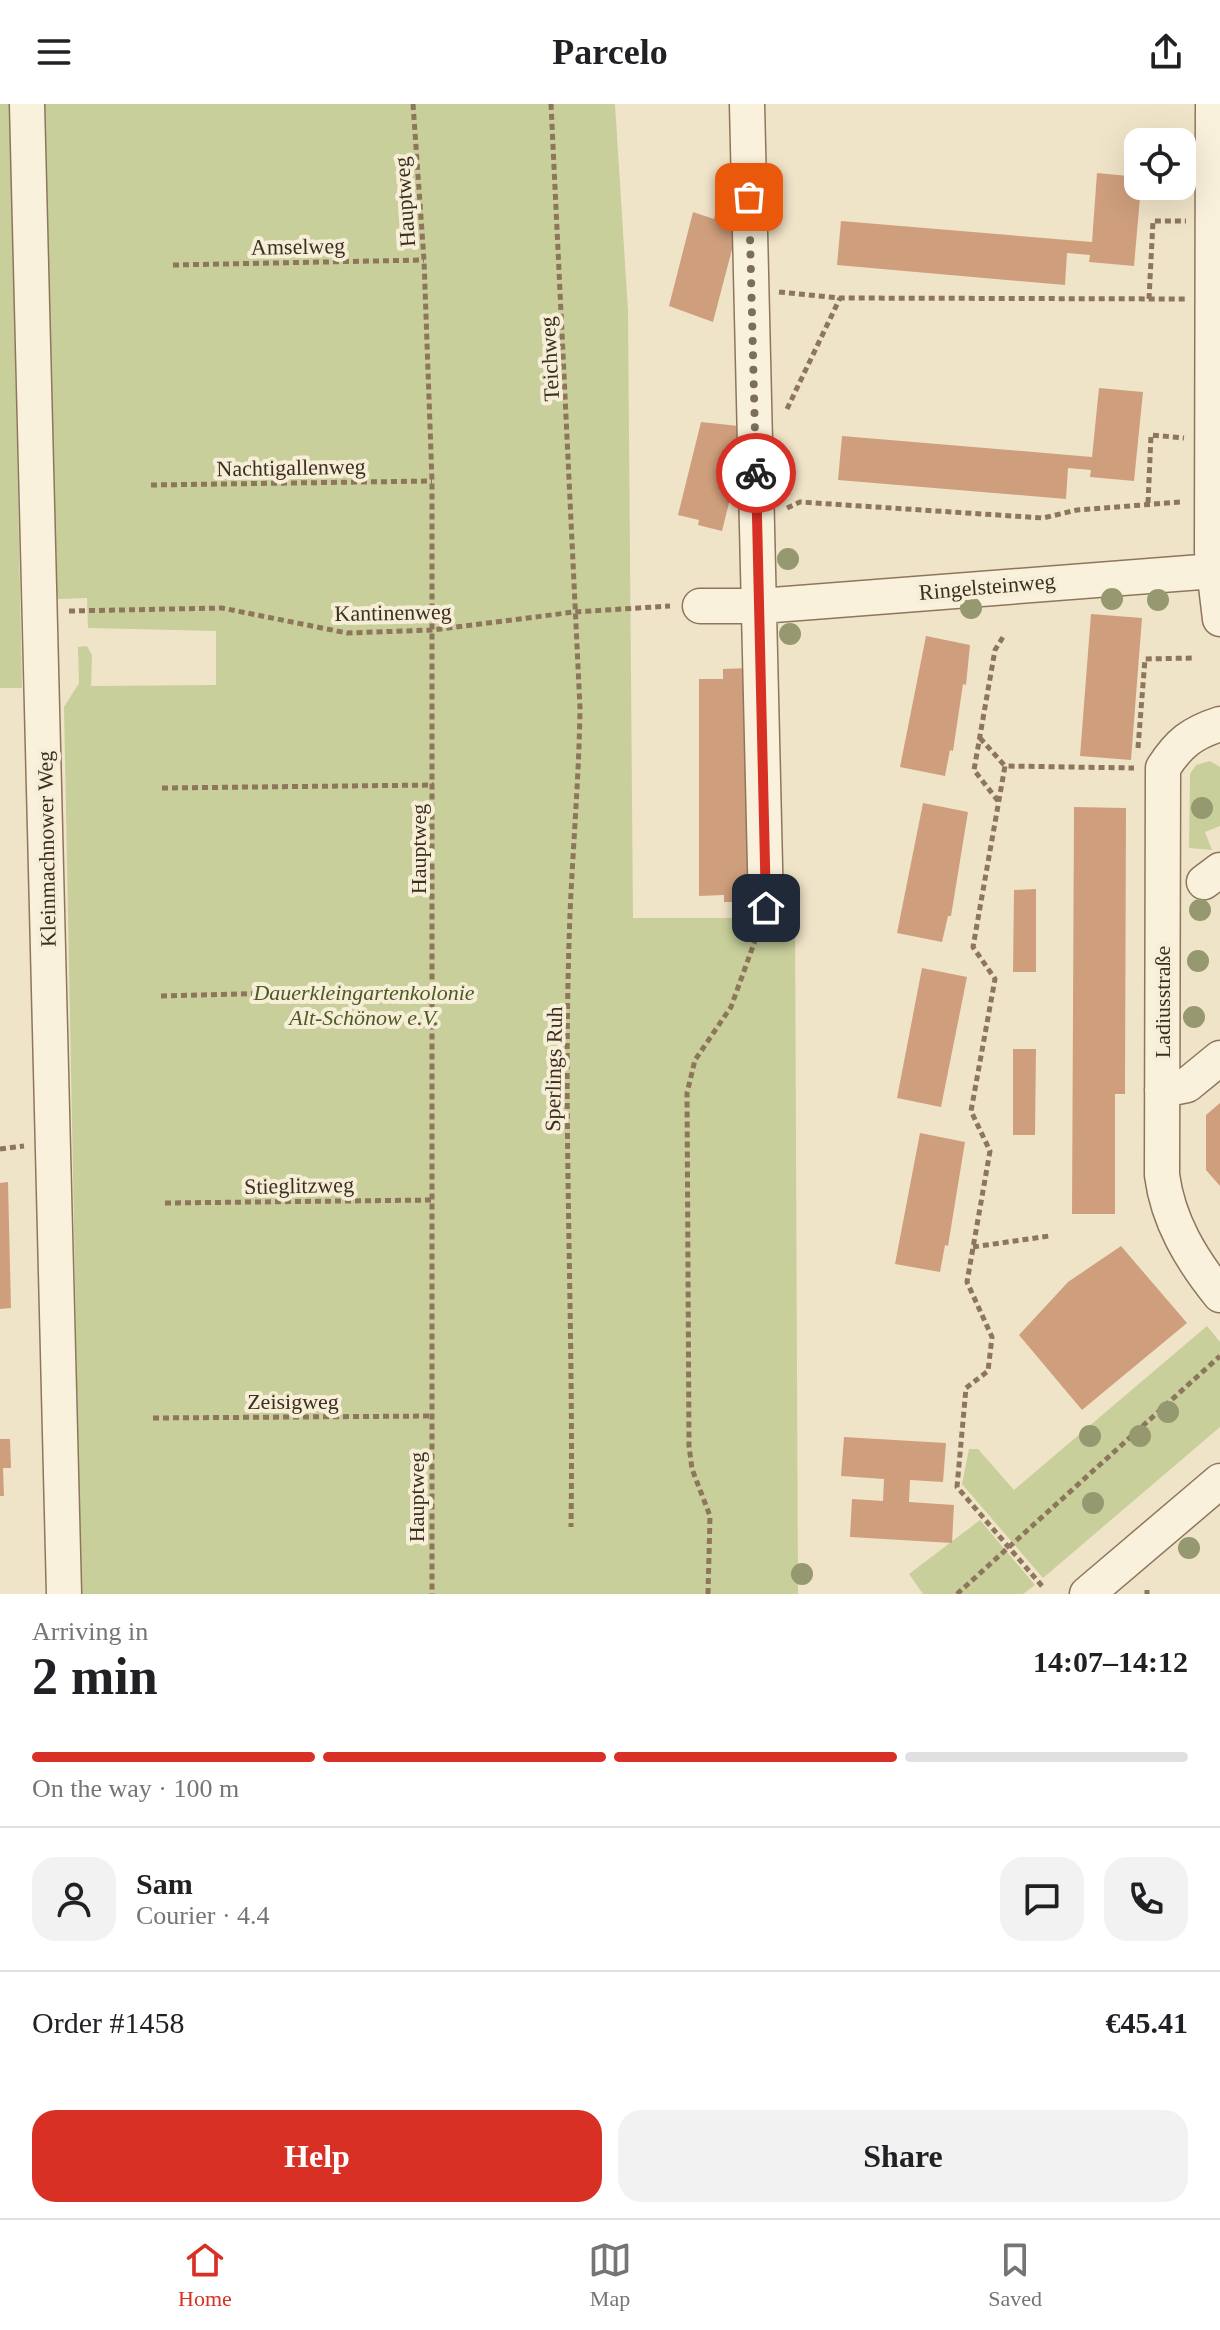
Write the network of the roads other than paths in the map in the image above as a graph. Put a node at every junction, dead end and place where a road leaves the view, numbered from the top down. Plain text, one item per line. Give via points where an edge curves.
1 (27, 104) edge
2 (747, 104) edge
3 (1213, 104) edge
4 (1208, 226) edge
5 (1214, 571) junction
6 (700, 606) road end
7 (760, 606) junction
8 (1220, 619) edge
9 (1220, 724) edge
10 (766, 908) road end
11 (1220, 1058) edge
12 (1162, 1090) junction
13 (1220, 1295) edge
14 (1220, 1481) edge
15 (64, 1594) edge
16 (1087, 1594) edge

1 - 15 street, Kleinmachnower Weg
2 - 7 street
3 - 4 street
4 - 5 street
5 - 7 street, Ringelsteinweg
5 - 8 street
6 - 7 street, Ringelsteinweg
7 - 10 street
9 - 12 street, Ladiusstraße via 1191,734 1163,768
11 - 12 street via 1187,1085
12 - 13 street, Ladiusstraße via 1164,1191 1188,1251
14 - 16 street

